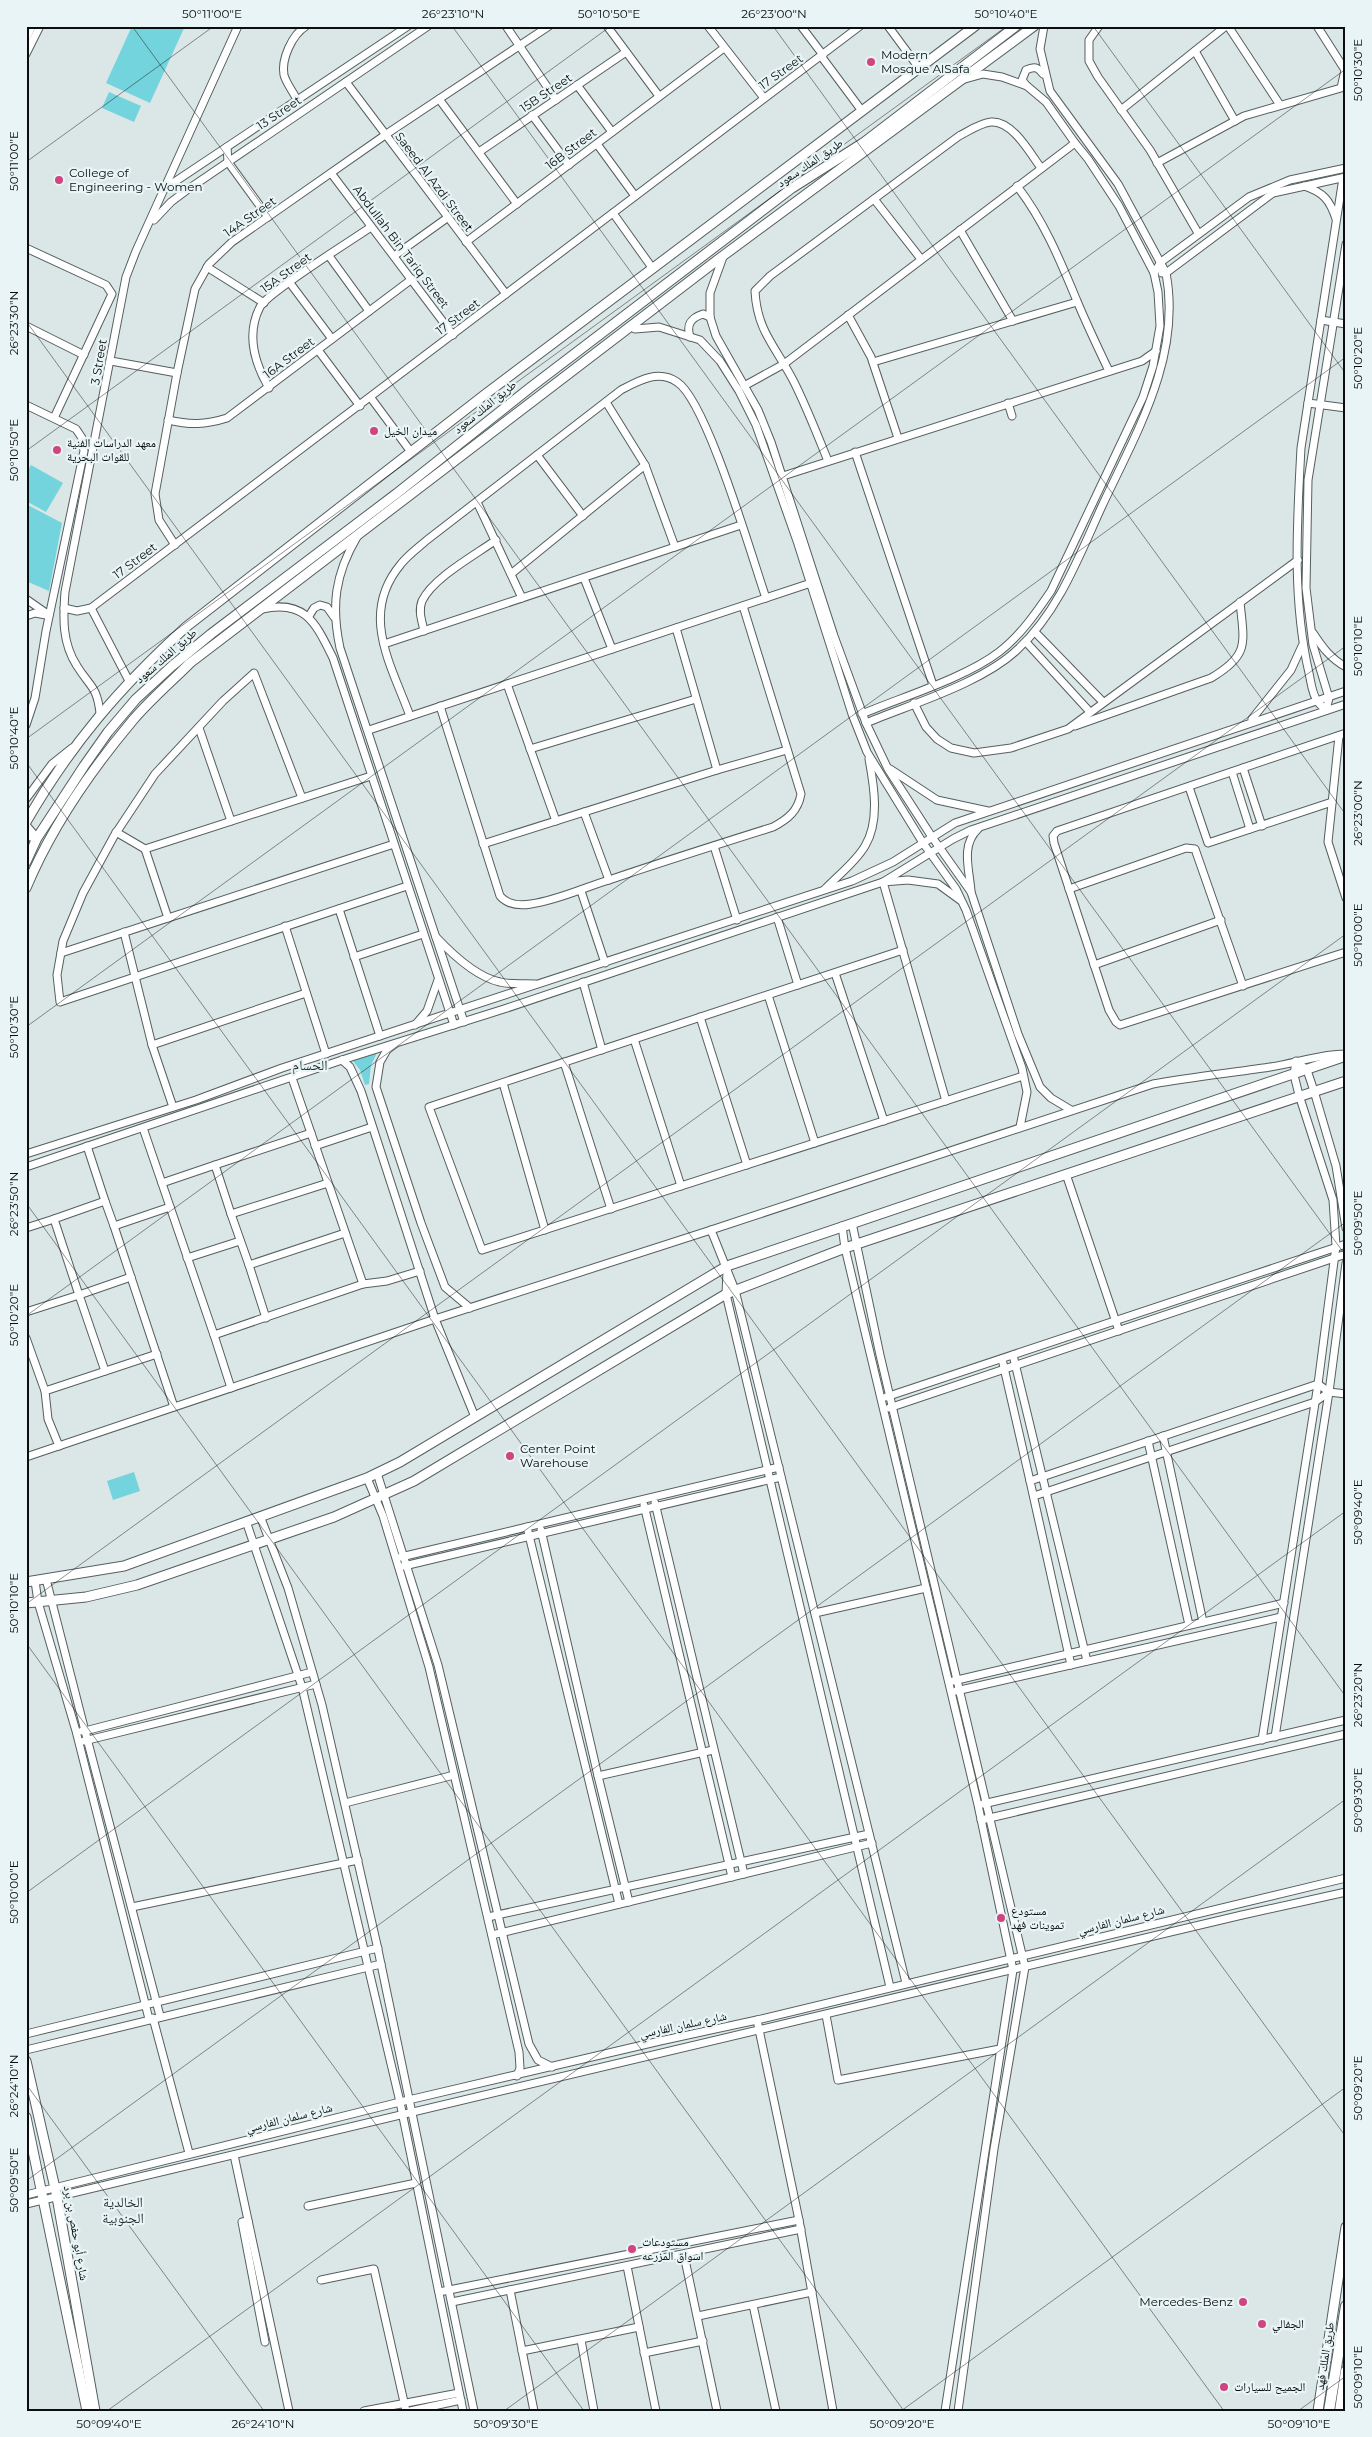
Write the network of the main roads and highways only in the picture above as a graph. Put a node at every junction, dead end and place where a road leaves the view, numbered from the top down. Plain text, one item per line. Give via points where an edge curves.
1 (975, 26) edge
2 (1016, 26) edge
3 (1034, 26) edge
4 (26, 823) edge
5 (26, 862) edge
6 (26, 888) edge
7 (1346, 1055) edge
8 (1346, 1081) edge
9 (30, 1581) edge
10 (26, 1603) edge
11 (26, 2061) edge
12 (26, 2117) edge
13 (1346, 2227) edge
14 (1346, 2306) edge
15 (1346, 2371) edge
16 (1322, 2376) junction
17 (87, 2411) edge
18 (95, 2411) edge
19 (1313, 2411) edge
20 (1318, 2411) edge
21 (1329, 2411) edge
22 (1340, 2411) edge

1 - 4 main road, طريق الملك سعود via 222,596 129,681 100,713 53,776
2 - 5 main road, طريق الملك سعود via 863,143 792,188 172,666 136,699 108,732 37,838
3 - 6 main road via 724,255 190,664 134,720 72,803 38,858
7 - 9 main road via 727,1266 367,1478 124,1566
8 - 10 main road via 856,1244 735,1290 414,1481 334,1517 137,1585 86,1597
11 - 18 main road, شارع أبو حفص بن برد via 56,2192
12 - 17 main road, شارع أبو حفص بن برد
13 - 16 main road
14 - 21 highway, طريق الملك فهد
15 - 22 highway, طريق الملك فهد
16 - 19 main road
16 - 20 main road

